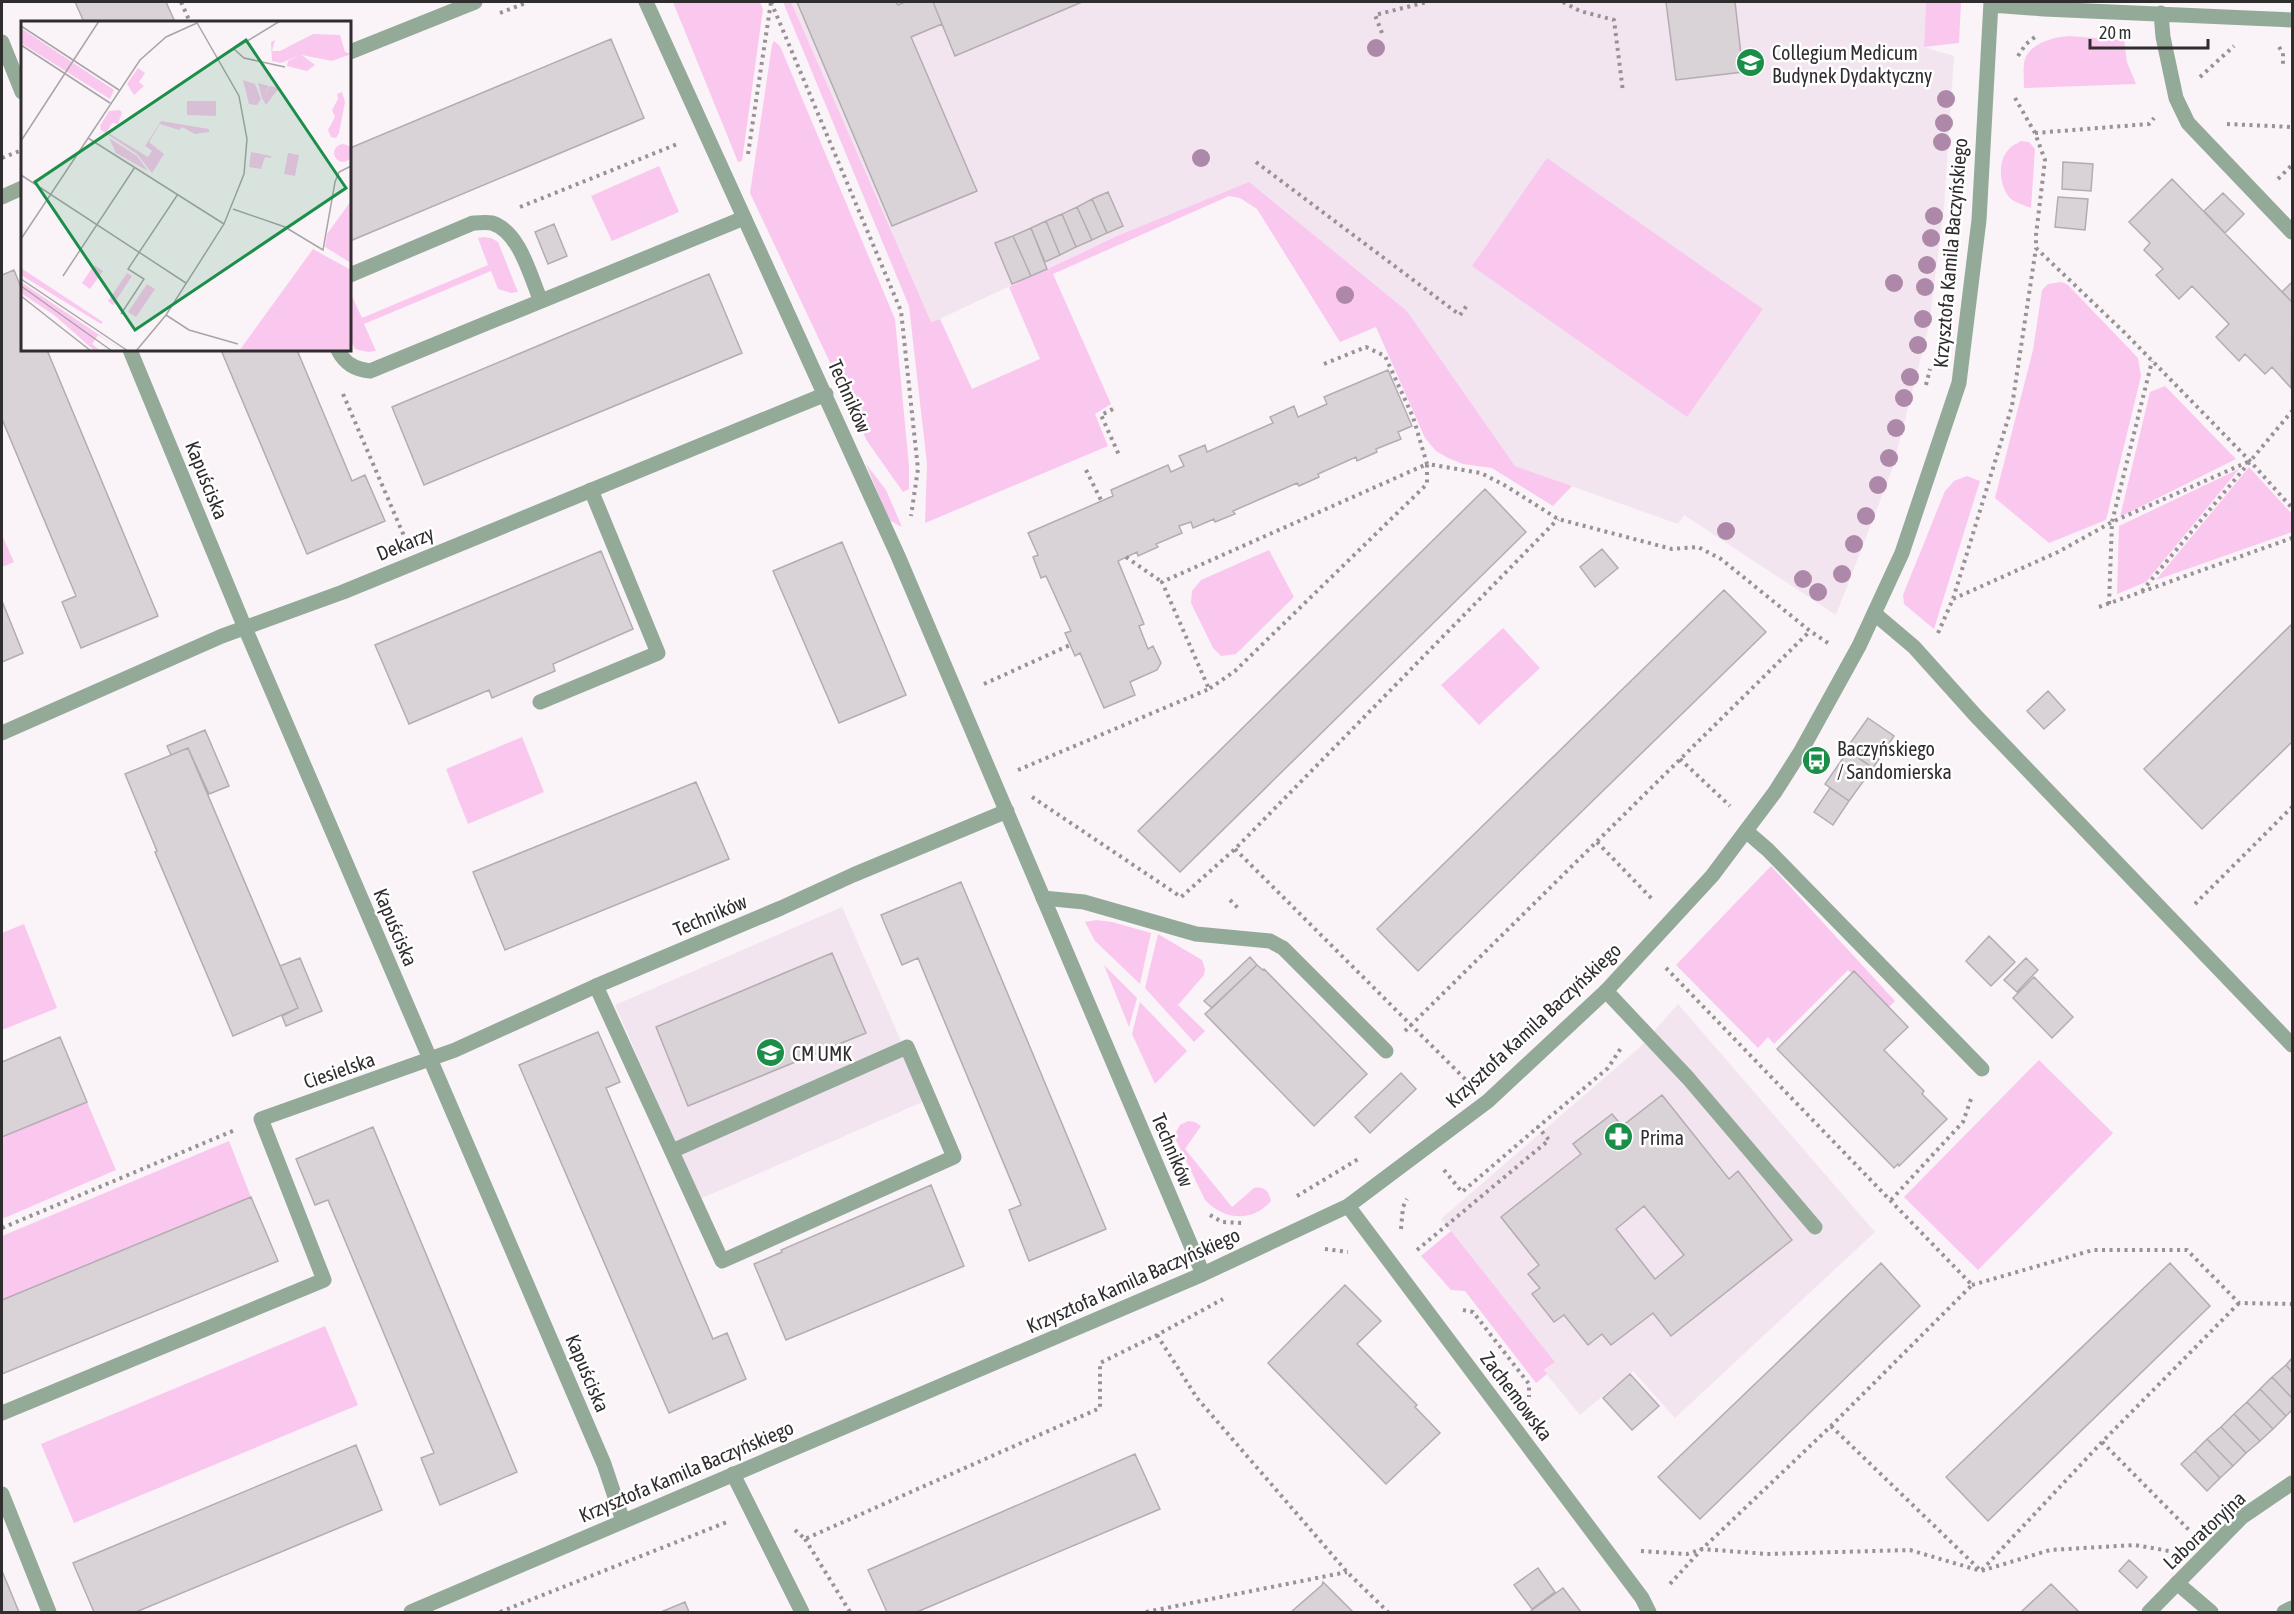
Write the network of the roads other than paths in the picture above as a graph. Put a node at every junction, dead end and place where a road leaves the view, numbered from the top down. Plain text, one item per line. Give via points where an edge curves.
1 (475, 2) edge
2 (646, 2) edge
3 (1991, 3) edge
4 (2162, 13) junction
5 (2292, 20) edge
6 (2, 42) edge
7 (351, 52) edge
8 (21, 90) edge
9 (21, 189) edge
10 (2, 197) edge
11 (744, 218) junction
12 (2292, 232) edge
13 (351, 275) edge
14 (541, 301) junction
15 (130, 351) edge
16 (338, 351) edge
17 (826, 394) junction
18 (591, 490) junction
19 (1875, 614) junction
20 (245, 628) junction
21 (540, 702) dead end
22 (2, 733) edge
23 (1007, 811) junction
24 (1746, 831) junction
25 (1043, 897) junction
26 (596, 986) junction
27 (1606, 991) junction
28 (2292, 1046) edge
29 (1386, 1051) dead end
30 (431, 1059) junction
31 (1982, 1069) road end
32 (672, 1151) junction
33 (1348, 1206) junction
34 (1815, 1227) dead end
35 (1203, 1274) junction
36 (2, 1413) edge
37 (733, 1474) junction
38 (2292, 1483) edge
39 (2, 1494) edge
40 (623, 1521) junction
41 (2177, 1583) junction
42 (2292, 1608) edge
43 (49, 1612) edge
44 (411, 1612) edge
45 (802, 1612) edge
46 (1649, 1612) edge
47 (2149, 1612) edge
48 (2211, 1612) edge
49 (2284, 1612) edge

1 - 7 street
2 - 11 street, Techników
3 - 4 street
3 - 19 street, Krzysztofa Kamila Baczyńskiego via 1979,220 1959,383 1902,553
4 - 5 street
4 - 12 street via 2176,98 2188,123
6 - 8 street
9 - 10 street
11 - 14 street
11 - 17 street, Techników
13 - 14 street via 473,223 491,223 515,239
14 - 16 street via 370,371 355,369
15 - 20 street, Kapuściska
17 - 18 street, Dekarzy
17 - 23 street, Techników
18 - 20 street, Dekarzy
18 - 21 street via 658,653
19 - 24 street, Krzysztofa Kamila Baczyńskiego via 1801,751
19 - 28 street via 1914,647
20 - 22 street, Dekarzy
20 - 30 street, Kapuściska
23 - 25 street, Techników
23 - 26 street, Techników
24 - 27 street, Krzysztofa Kamila Baczyńskiego via 1712,876
24 - 31 street
25 - 29 street via 1084,902 1216,938 1270,941 1283,948
25 - 35 street, Techników
26 - 30 street, Techników
26 - 32 street
27 - 33 street, Krzysztofa Kamila Baczyńskiego via 1488,1101
27 - 34 street via 1688,1078
30 - 36 street, Ciesielska via 261,1119 324,1280
30 - 40 street, Kapuściska via 604,1464
32 - 32 street via 907,1047 954,1157 722,1261
33 - 35 street, Krzysztofa Kamila Baczyńskiego
33 - 46 street, Zachemowska
35 - 37 street, Krzysztofa Kamila Baczyńskiego
37 - 40 street, Krzysztofa Kamila Baczyńskiego
37 - 45 street
38 - 41 street, Laboratoryjna via 2242,1517
39 - 43 street
40 - 44 street, Krzysztofa Kamila Baczyńskiego
41 - 47 street, Laboratoryjna
41 - 48 street
42 - 49 street

